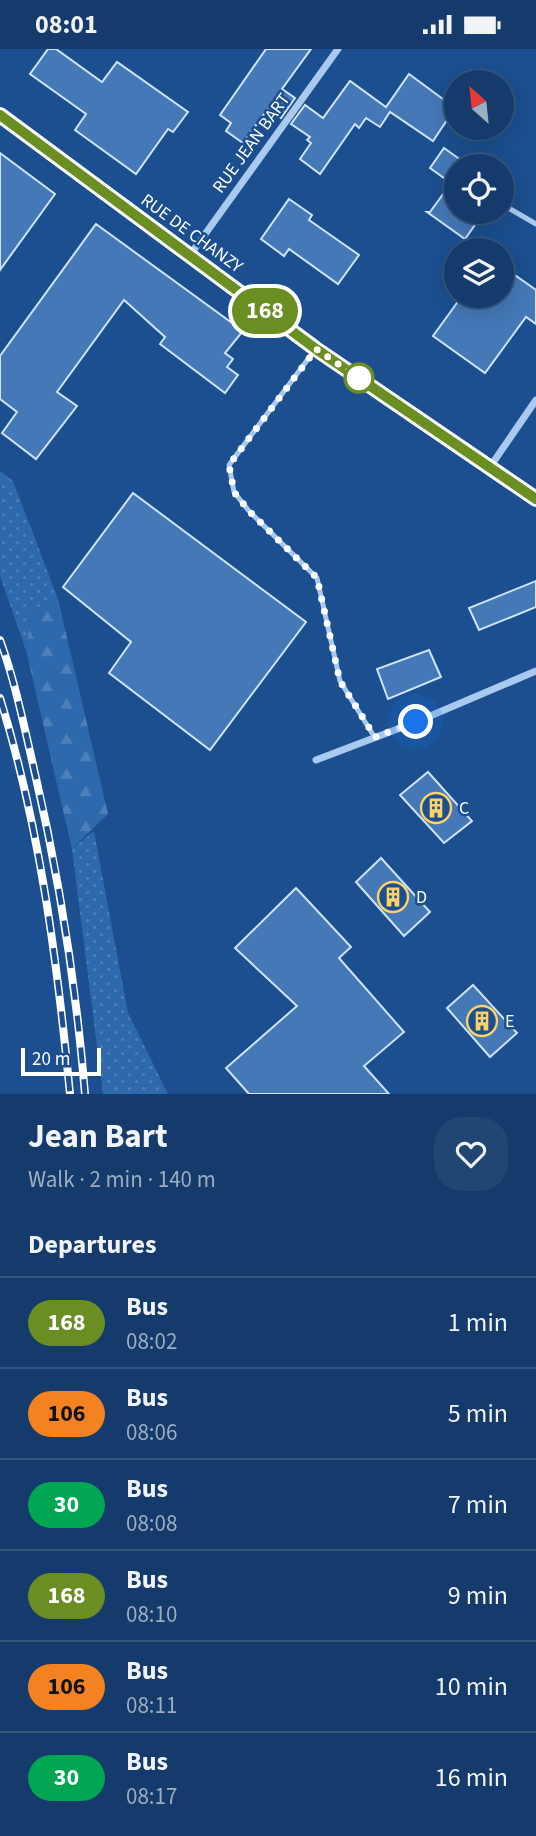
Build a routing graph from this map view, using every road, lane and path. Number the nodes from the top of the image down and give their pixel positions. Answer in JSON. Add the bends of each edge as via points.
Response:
{"nodes":[{"id":1,"x":338,"y":49,"type":"edge"},
{"id":2,"x":0,"y":115,"type":"edge"},
{"id":3,"x":514,"y":211,"type":"edge"},
{"id":4,"x":536,"y":224,"type":"edge"},
{"id":5,"x":190,"y":255,"type":"junction"},
{"id":6,"x":316,"y":349,"type":"junction"},
{"id":7,"x":536,"y":400,"type":"edge"},
{"id":8,"x":490,"y":467,"type":"junction"},
{"id":9,"x":536,"y":499,"type":"edge"},
{"id":10,"x":536,"y":671,"type":"edge"},
{"id":11,"x":375,"y":737,"type":"junction"},
{"id":12,"x":316,"y":760,"type":"dead end"}],
"edges":[{"from":1,"to":5,"type":"street","name":"RUE JEAN BART"},
{"from":2,"to":5,"type":"main road","name":"RUE DE CHANZY"},
{"from":3,"to":4,"type":"lane"},
{"from":5,"to":6,"type":"main road","name":"RUE DE CHANZY"},
{"from":6,"to":8,"type":"main road","name":"RUE DE CHANZY"},
{"from":6,"to":11,"type":"lane","via":[[229,465],[234,492],[317,578],[340,681]]},
{"from":7,"to":8,"type":"street"},
{"from":8,"to":9,"type":"main road","name":"RUE DE CHANZY"},
{"from":10,"to":11,"type":"street"},
{"from":11,"to":12,"type":"street"}]}
